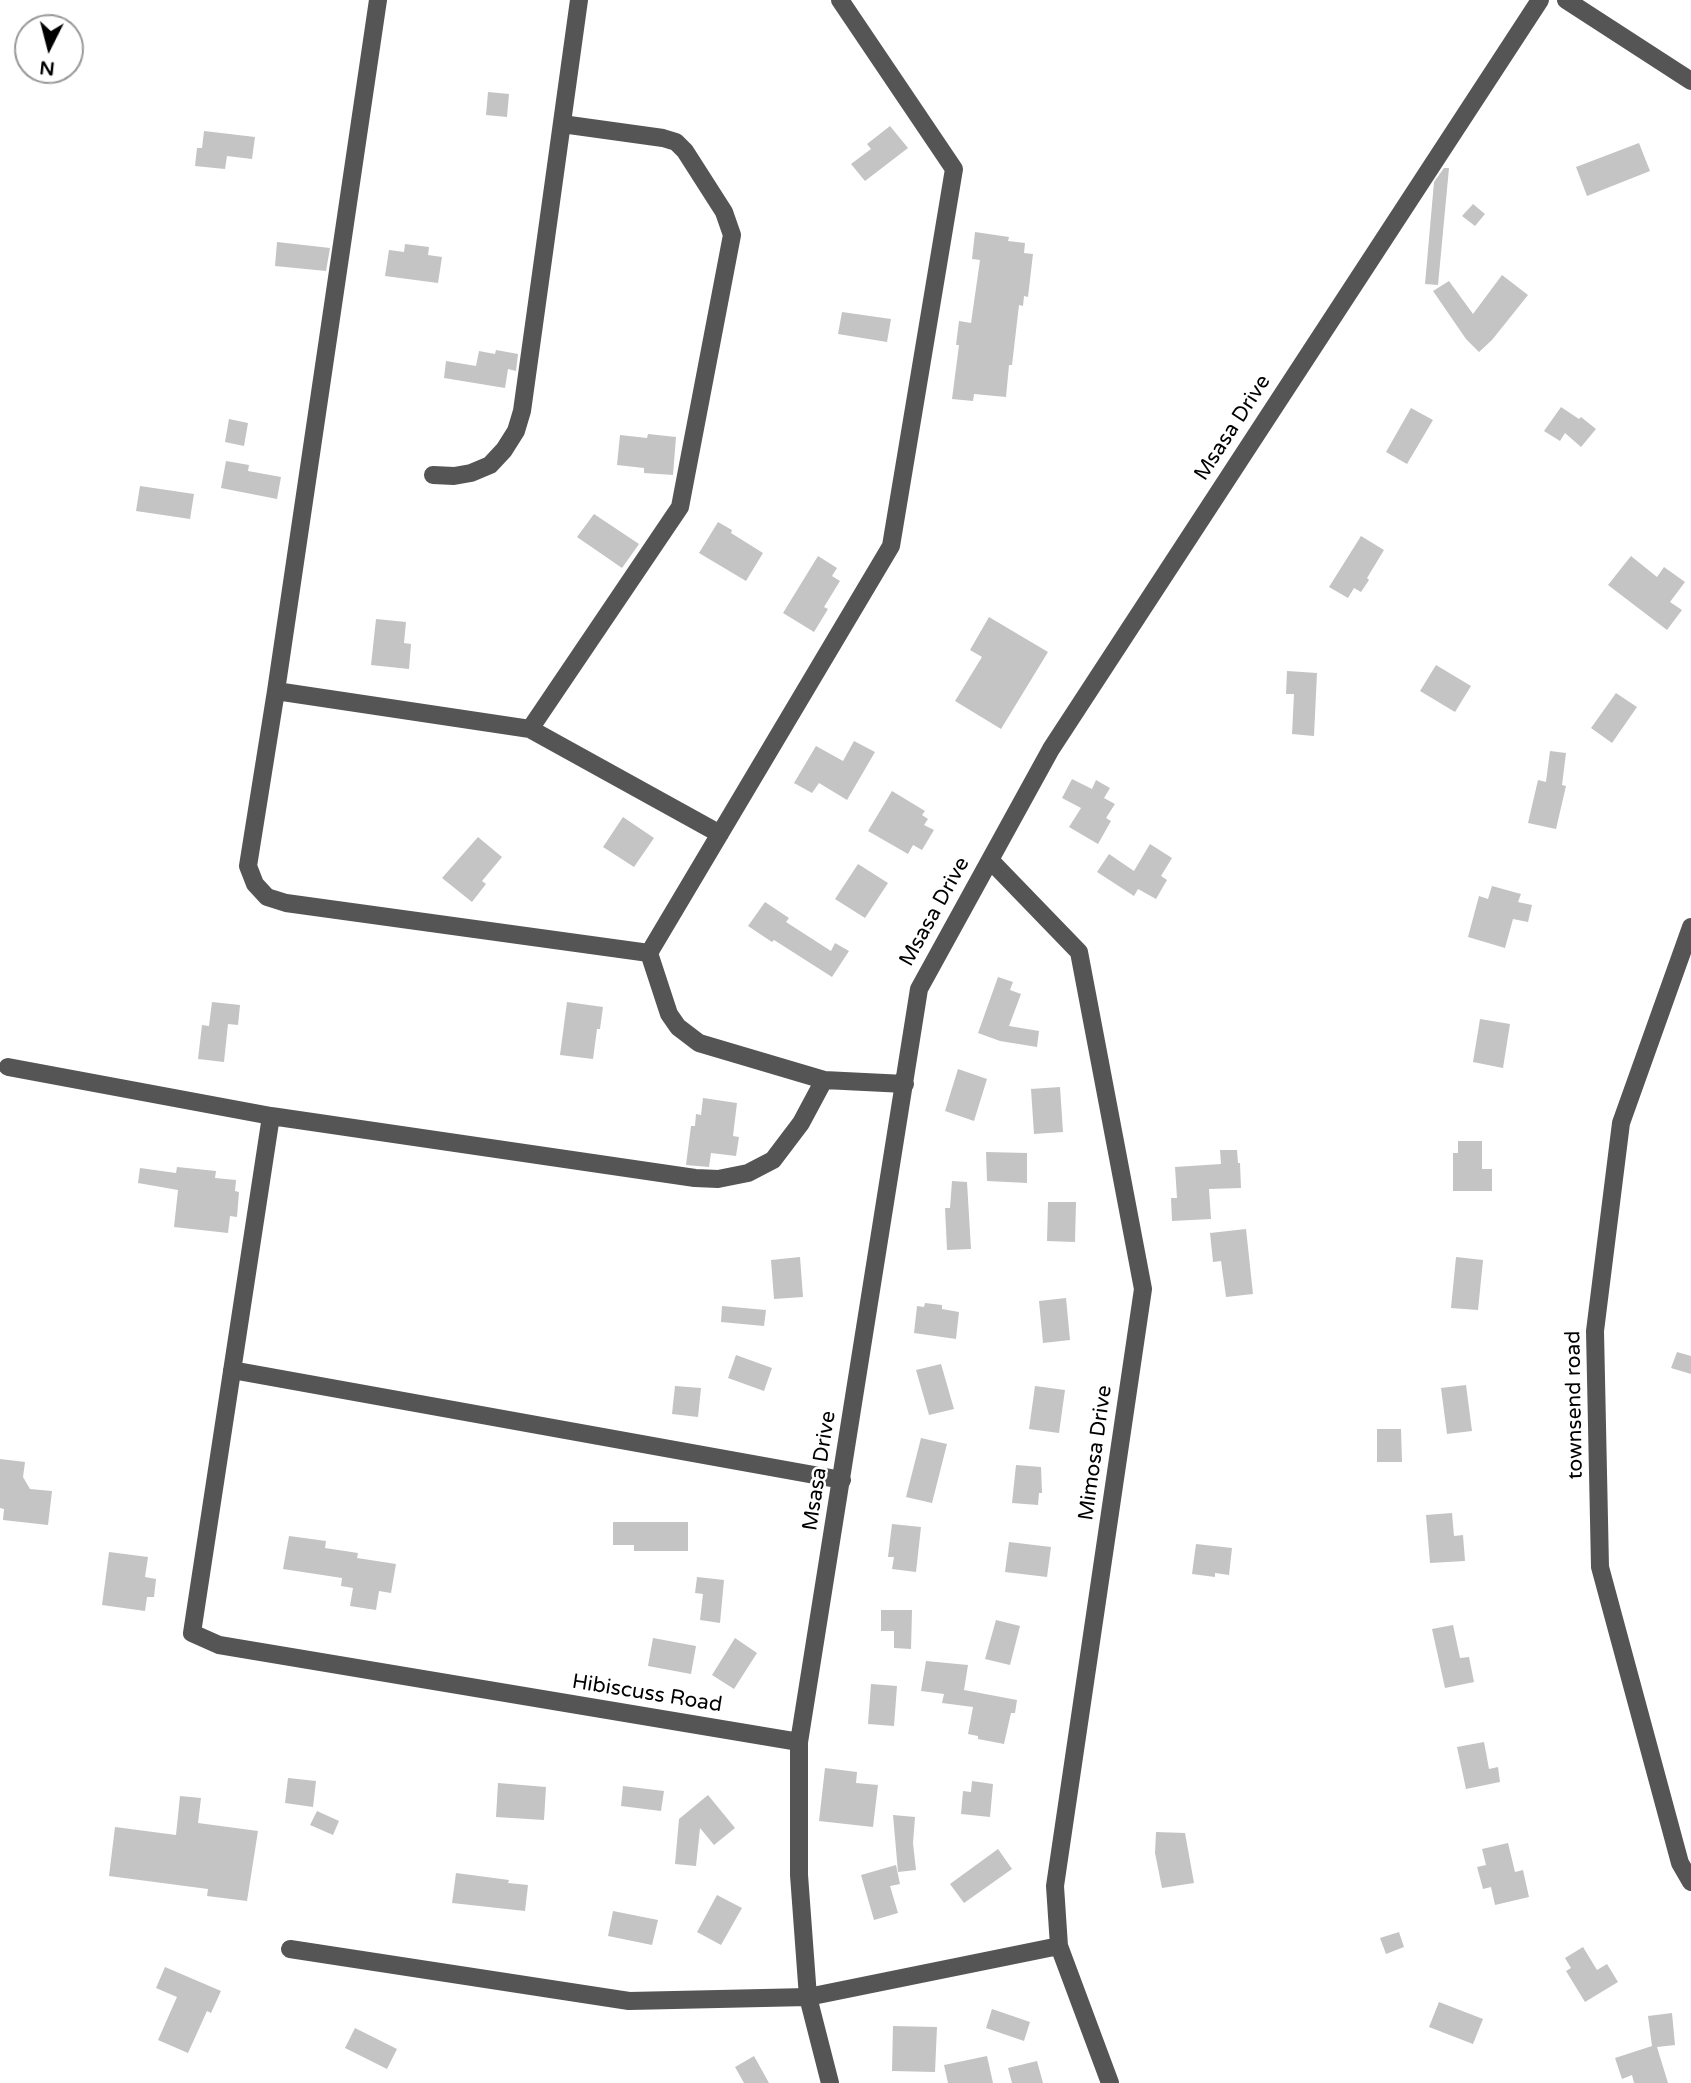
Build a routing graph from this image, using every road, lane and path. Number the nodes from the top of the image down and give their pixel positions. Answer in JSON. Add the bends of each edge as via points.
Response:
{"nodes":[{"id":1,"x":378,"y":0,"type":"edge"},
{"id":2,"x":579,"y":0,"type":"edge"},
{"id":3,"x":840,"y":0,"type":"edge"},
{"id":4,"x":1540,"y":0,"type":"edge"},
{"id":5,"x":1566,"y":0,"type":"edge"},
{"id":6,"x":1691,"y":80,"type":"edge"},
{"id":7,"x":562,"y":124,"type":"junction"},
{"id":8,"x":433,"y":475,"type":"dead end"},
{"id":9,"x":276,"y":691,"type":"junction"},
{"id":10,"x":530,"y":729,"type":"junction"},
{"id":11,"x":720,"y":834,"type":"junction"},
{"id":12,"x":990,"y":860,"type":"junction"},
{"id":13,"x":1691,"y":927,"type":"edge"},
{"id":14,"x":649,"y":953,"type":"junction"},
{"id":15,"x":8,"y":1068,"type":"dead end"},
{"id":16,"x":824,"y":1080,"type":"junction"},
{"id":17,"x":905,"y":1084,"type":"junction"},
{"id":18,"x":271,"y":1116,"type":"junction"},
{"id":19,"x":232,"y":1370,"type":"junction"},
{"id":20,"x":842,"y":1480,"type":"junction"},
{"id":21,"x":799,"y":1742,"type":"junction"},
{"id":22,"x":1691,"y":1882,"type":"edge"},
{"id":23,"x":1059,"y":1946,"type":"junction"},
{"id":24,"x":290,"y":1949,"type":"dead end"},
{"id":25,"x":808,"y":1997,"type":"junction"},
{"id":26,"x":830,"y":2083,"type":"edge"},
{"id":27,"x":1110,"y":2083,"type":"edge"}],
"edges":[{"from":1,"to":9,"type":"street"},
{"from":2,"to":7,"type":"street"},
{"from":3,"to":11,"type":"street","via":[[954,169],[891,546]]},
{"from":4,"to":12,"type":"street","name":"Msasa Drive","via":[[1051,749]]},
{"from":5,"to":6,"type":"street"},
{"from":7,"to":8,"type":"street","via":[[516,431],[491,465],[471,473]]},
{"from":7,"to":10,"type":"street","via":[[676,142],[724,212],[732,235],[680,507]]},
{"from":9,"to":10,"type":"street"},
{"from":9,"to":14,"type":"street","via":[[248,866],[254,884],[267,897]]},
{"from":10,"to":11,"type":"street"},
{"from":11,"to":14,"type":"street"},
{"from":12,"to":17,"type":"street","name":"Msasa Drive","via":[[919,989]]},
{"from":12,"to":23,"type":"street","name":"Mimosa Drive","via":[[1079,952],[1143,1289],[1055,1885]]},
{"from":13,"to":22,"type":"street","name":"townsend road","via":[[1621,1123],[1595,1331],[1600,1567],[1680,1863]]},
{"from":14,"to":16,"type":"street","via":[[669,1014],[688,1037]]},
{"from":15,"to":18,"type":"street"},
{"from":16,"to":17,"type":"street"},
{"from":16,"to":18,"type":"street","via":[[801,1123],[773,1160],[748,1173],[718,1178]]},
{"from":17,"to":20,"type":"street","name":"Msasa Drive"},
{"from":18,"to":19,"type":"street"},
{"from":19,"to":20,"type":"street"},
{"from":19,"to":21,"type":"street","name":"Hibiscuss Road","via":[[192,1633],[219,1645]]},
{"from":20,"to":21,"type":"street","name":"Msasa Drive"},
{"from":21,"to":25,"type":"street","name":"Msasa Drive","via":[[799,1875]]},
{"from":23,"to":25,"type":"street"},
{"from":23,"to":27,"type":"street","name":"Mimosa Drive"},
{"from":24,"to":25,"type":"street","via":[[629,2001]]},
{"from":25,"to":26,"type":"street","name":"Msasa Drive"}]}
